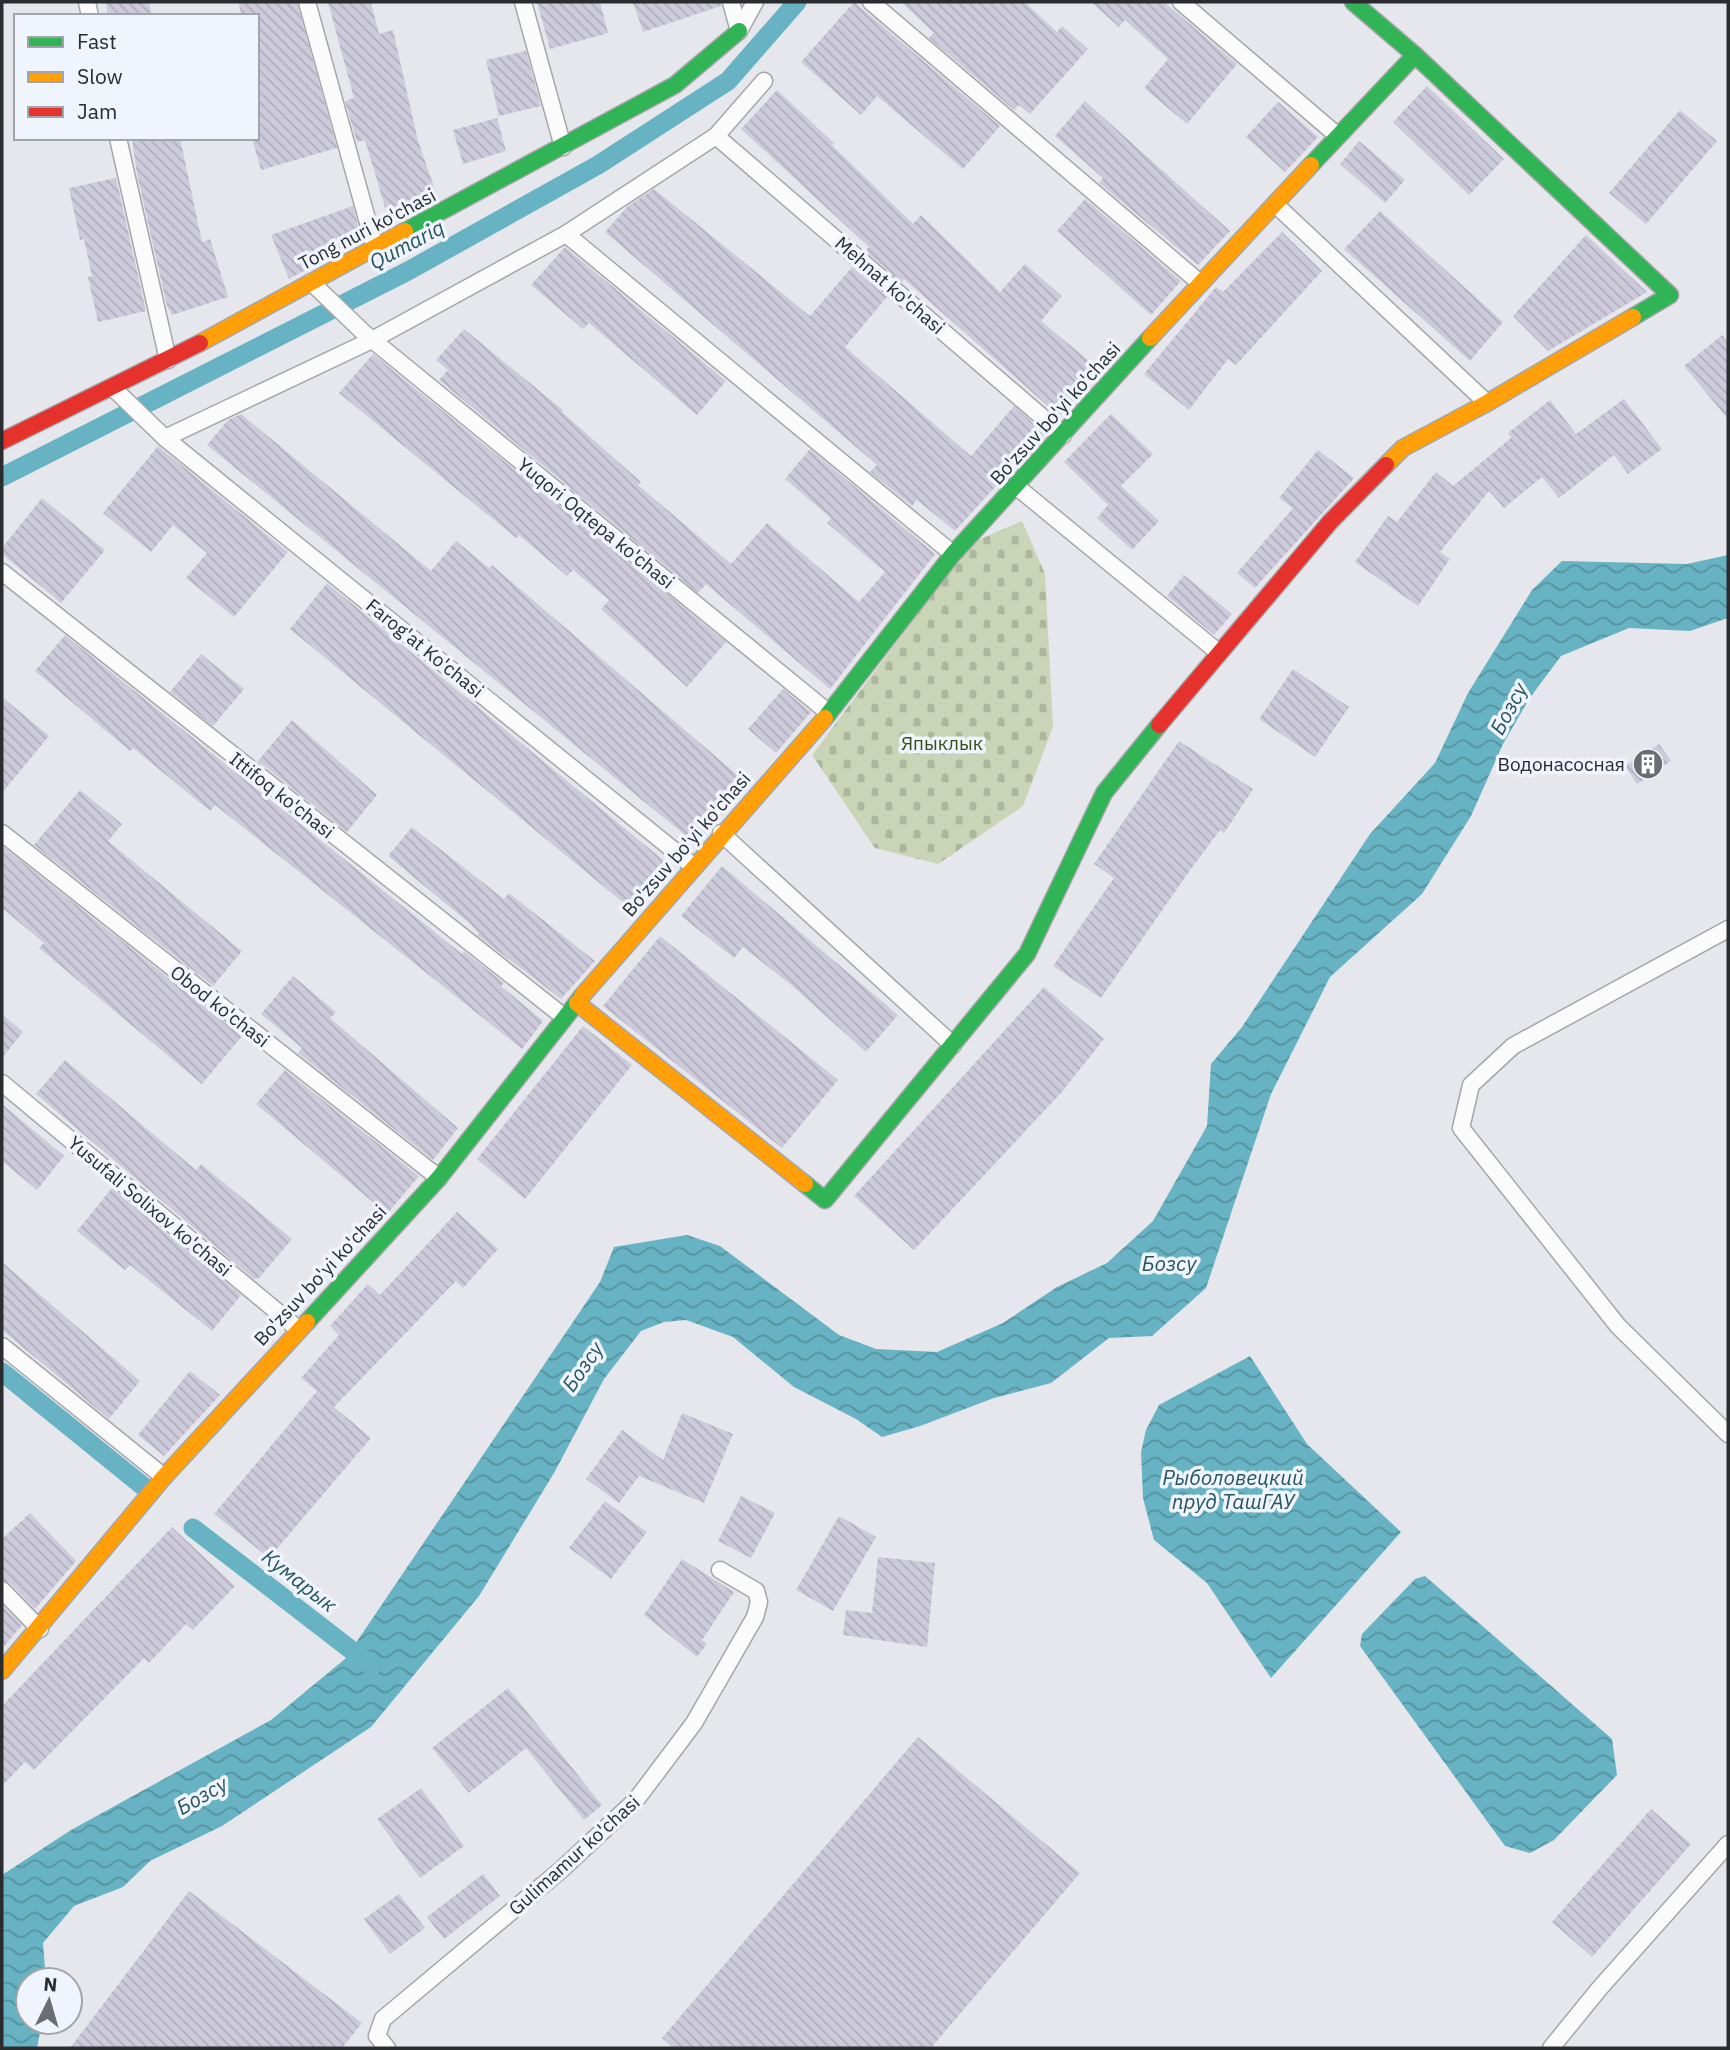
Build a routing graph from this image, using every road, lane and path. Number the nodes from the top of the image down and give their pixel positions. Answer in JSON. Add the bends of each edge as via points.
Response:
{"nodes":[{"id":1,"x":307,"y":2,"type":"edge"},
{"id":2,"x":523,"y":2,"type":"edge"},
{"id":3,"x":731,"y":2,"type":"edge"},
{"id":4,"x":755,"y":2,"type":"edge"},
{"id":5,"x":871,"y":2,"type":"edge"},
{"id":6,"x":1181,"y":2,"type":"edge"},
{"id":7,"x":1353,"y":2,"type":"edge"},
{"id":8,"x":739,"y":31,"type":"junction"},
{"id":9,"x":1415,"y":55,"type":"junction"},
{"id":10,"x":764,"y":81,"type":"dead end"},
{"id":11,"x":716,"y":136,"type":"junction"},
{"id":12,"x":1338,"y":136,"type":"junction"},
{"id":13,"x":118,"y":140,"type":"edge"},
{"id":14,"x":563,"y":147,"type":"junction"},
{"id":15,"x":1275,"y":204,"type":"junction"},
{"id":16,"x":566,"y":234,"type":"junction"},
{"id":17,"x":375,"y":248,"type":"junction"},
{"id":18,"x":311,"y":282,"type":"junction"},
{"id":19,"x":1200,"y":283,"type":"junction"},
{"id":20,"x":368,"y":337,"type":"junction"},
{"id":21,"x":168,"y":360,"type":"junction"},
{"id":22,"x":112,"y":387,"type":"junction"},
{"id":23,"x":1487,"y":403,"type":"junction"},
{"id":24,"x":161,"y":433,"type":"junction"},
{"id":25,"x":1063,"y":435,"type":"junction"},
{"id":26,"x":2,"y":441,"type":"edge"},
{"id":27,"x":1017,"y":487,"type":"junction"},
{"id":28,"x":953,"y":554,"type":"junction"},
{"id":29,"x":2,"y":572,"type":"edge"},
{"id":30,"x":1217,"y":652,"type":"junction"},
{"id":31,"x":829,"y":713,"type":"junction"},
{"id":32,"x":2,"y":833,"type":"edge"},
{"id":33,"x":721,"y":833,"type":"junction"},
{"id":34,"x":694,"y":866,"type":"junction"},
{"id":35,"x":1728,"y":929,"type":"edge"},
{"id":36,"x":577,"y":1003,"type":"junction"},
{"id":37,"x":564,"y":1017,"type":"junction"},
{"id":38,"x":953,"y":1045,"type":"junction"},
{"id":39,"x":2,"y":1083,"type":"edge"},
{"id":40,"x":439,"y":1178,"type":"junction"},
{"id":41,"x":298,"y":1329,"type":"junction"},
{"id":42,"x":2,"y":1346,"type":"edge"},
{"id":43,"x":1728,"y":1434,"type":"edge"},
{"id":44,"x":164,"y":1477,"type":"junction"},
{"id":45,"x":720,"y":1570,"type":"dead end"},
{"id":46,"x":2,"y":1590,"type":"edge"},
{"id":47,"x":40,"y":1629,"type":"junction"},
{"id":48,"x":2,"y":1671,"type":"edge"},
{"id":49,"x":1728,"y":1844,"type":"edge"},
{"id":50,"x":387,"y":2048,"type":"edge"},
{"id":51,"x":1551,"y":2048,"type":"edge"}],
"edges":[{"from":1,"to":17,"type":"street"},
{"from":2,"to":14,"type":"street"},
{"from":3,"to":8,"type":"street"},
{"from":4,"to":8,"type":"street"},
{"from":5,"to":19,"type":"street"},
{"from":6,"to":12,"type":"street"},
{"from":7,"to":9,"type":"street"},
{"from":8,"to":14,"type":"street","name":"Tong nuri ko'chasi","via":[[675,85]]},
{"from":9,"to":12,"type":"street","name":"Bo'zsuv bo'yi ko'chasi"},
{"from":9,"to":23,"type":"street","via":[[1670,295]]},
{"from":10,"to":11,"type":"street"},
{"from":11,"to":16,"type":"street"},
{"from":11,"to":25,"type":"street","name":"Mehnat ko'chasi"},
{"from":12,"to":15,"type":"street","name":"Bo'zsuv bo'yi ko'chasi"},
{"from":13,"to":21,"type":"street"},
{"from":14,"to":17,"type":"street","name":"Tong nuri ko'chasi"},
{"from":15,"to":19,"type":"street","name":"Bo'zsuv bo'yi ko'chasi"},
{"from":15,"to":23,"type":"street"},
{"from":16,"to":20,"type":"street"},
{"from":16,"to":28,"type":"street"},
{"from":17,"to":18,"type":"street","name":"Tong nuri ko'chasi"},
{"from":18,"to":20,"type":"street","name":"Yuqori Oqtepa ko'chasi"},
{"from":18,"to":21,"type":"street","name":"Tong nuri ko'chasi"},
{"from":19,"to":25,"type":"street","name":"Bo'zsuv bo'yi ko'chasi"},
{"from":20,"to":24,"type":"street"},
{"from":20,"to":31,"type":"street","name":"Yuqori Oqtepa ko'chasi"},
{"from":21,"to":22,"type":"street","name":"Tong nuri ko'chasi"},
{"from":22,"to":24,"type":"street","name":"Farog'at Ko'chasi"},
{"from":22,"to":26,"type":"street","name":"Tong nuri ko'chasi"},
{"from":23,"to":30,"type":"street","via":[[1402,448],[1330,522]]},
{"from":24,"to":34,"type":"street","name":"Farog'at Ko'chasi"},
{"from":25,"to":27,"type":"street","name":"Bo'zsuv bo'yi ko'chasi"},
{"from":27,"to":28,"type":"street","name":"Bo'zsuv bo'yi ko'chasi"},
{"from":27,"to":30,"type":"street"},
{"from":28,"to":31,"type":"street","name":"Bo'zsuv bo'yi ko'chasi"},
{"from":29,"to":37,"type":"street","name":"Ittifoq ko'chasi"},
{"from":30,"to":38,"type":"street","via":[[1104,793],[1027,954]]},
{"from":31,"to":33,"type":"street","name":"Bo'zsuv bo'yi ko'chasi"},
{"from":32,"to":40,"type":"street","name":"Obod ko'chasi"},
{"from":33,"to":34,"type":"street","name":"Bo'zsuv bo'yi ko'chasi"},
{"from":33,"to":38,"type":"street"},
{"from":34,"to":36,"type":"street","name":"Bo'zsuv bo'yi ko'chasi"},
{"from":35,"to":43,"type":"street","via":[[1513,1046],[1471,1085],[1461,1128],[1618,1326]]},
{"from":36,"to":37,"type":"street","name":"Bo'zsuv bo'yi ko'chasi"},
{"from":36,"to":38,"type":"street","via":[[825,1200]]},
{"from":37,"to":40,"type":"street","name":"Bo'zsuv bo'yi ko'chasi"},
{"from":39,"to":41,"type":"street","name":"Yusufali Solixov ko'chasi"},
{"from":40,"to":41,"type":"street","name":"Bo'zsuv bo'yi ko'chasi"},
{"from":41,"to":44,"type":"street","name":"Bo'zsuv bo'yi ko'chasi"},
{"from":42,"to":44,"type":"street"},
{"from":44,"to":47,"type":"street","name":"Bo'zsuv bo'yi ko'chasi"},
{"from":45,"to":50,"type":"street","name":"Gulimamur ko'chasi","via":[[756,1591],[759,1602],[755,1617],[694,1723],[636,1800],[562,1869],[383,2019],[377,2036]]},
{"from":46,"to":47,"type":"street"},
{"from":47,"to":48,"type":"street","name":"Bo'zsuv bo'yi ko'chasi"},
{"from":49,"to":51,"type":"street"}]}
